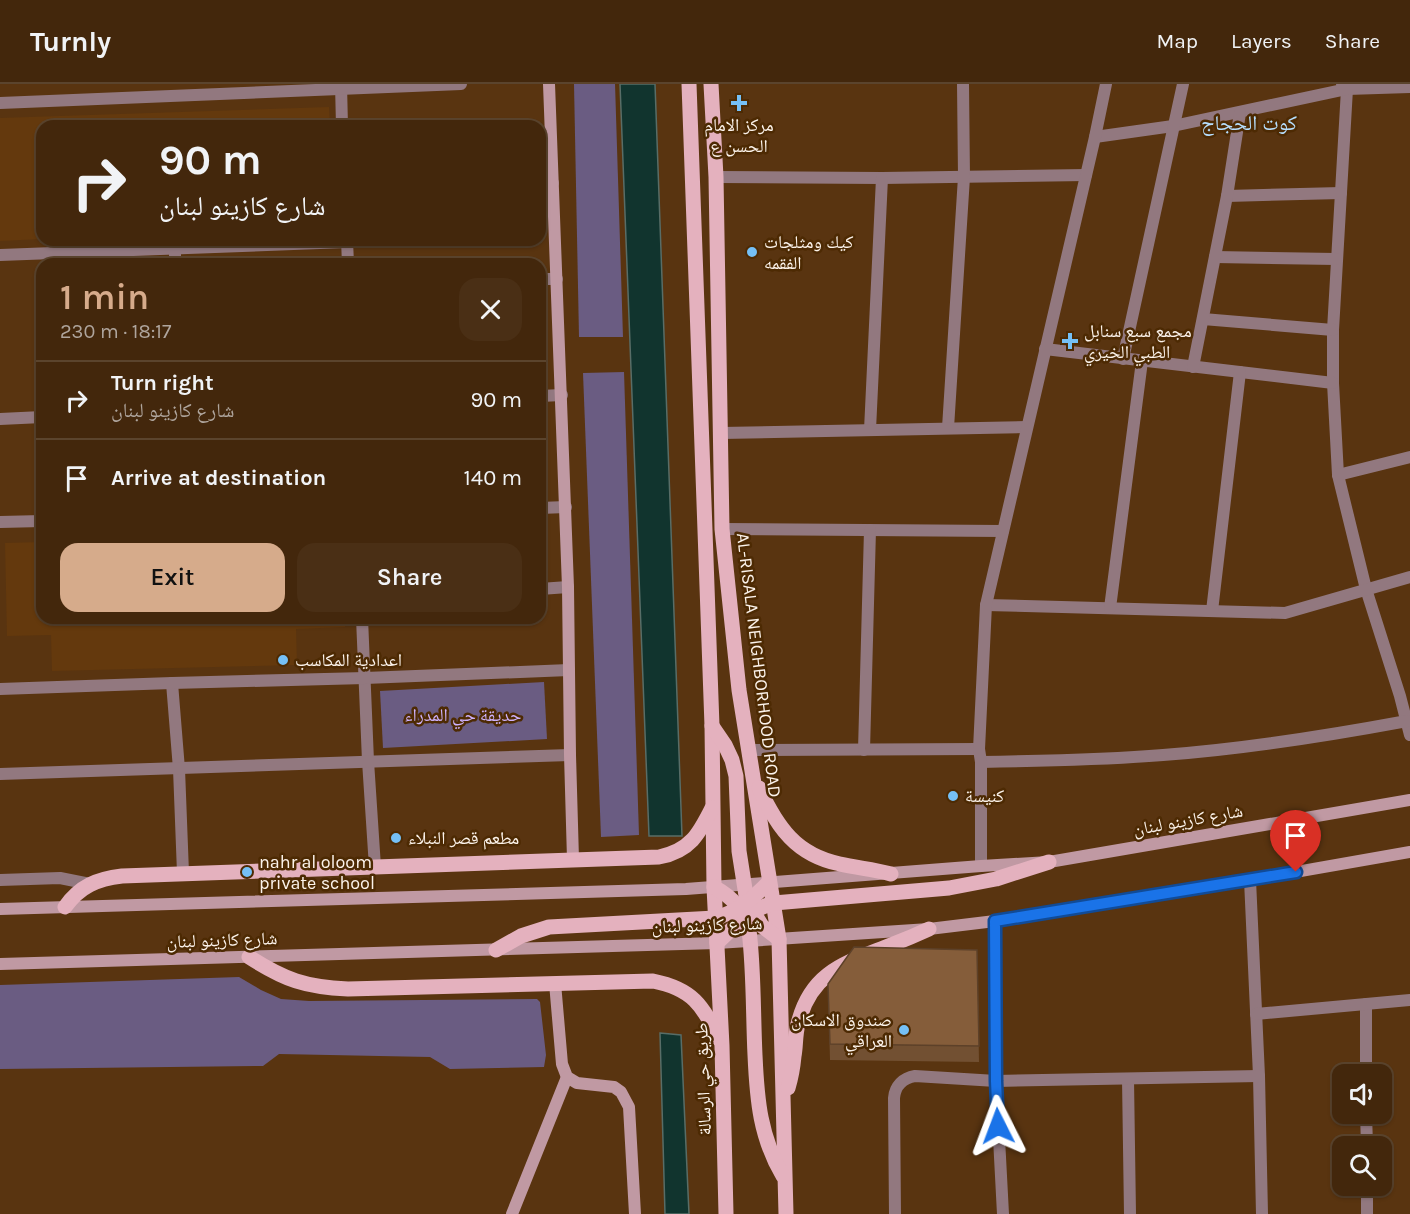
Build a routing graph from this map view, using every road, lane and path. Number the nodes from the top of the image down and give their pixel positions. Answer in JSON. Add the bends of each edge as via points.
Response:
{"nodes":[{"id":1,"x":461,"y":84,"type":"edge"},
{"id":2,"x":549,"y":84,"type":"edge"},
{"id":3,"x":689,"y":84,"type":"edge"},
{"id":4,"x":711,"y":84,"type":"edge"},
{"id":5,"x":963,"y":84,"type":"edge"},
{"id":6,"x":1106,"y":84,"type":"edge"},
{"id":7,"x":1183,"y":84,"type":"edge"},
{"id":8,"x":341,"y":86,"type":"edge"},
{"id":9,"x":1344,"y":86,"type":"edge"},
{"id":10,"x":1402,"y":86,"type":"edge"},
{"id":11,"x":147,"y":90,"type":"edge"},
{"id":12,"x":0,"y":103,"type":"edge"},
{"id":13,"x":1240,"y":113,"type":"junction"},
{"id":14,"x":342,"y":120,"type":"edge"},
{"id":15,"x":1173,"y":126,"type":"junction"},
{"id":16,"x":1095,"y":137,"type":"junction"},
{"id":17,"x":1086,"y":175,"type":"junction"},
{"id":18,"x":716,"y":177,"type":"junction"},
{"id":19,"x":964,"y":177,"type":"junction"},
{"id":20,"x":882,"y":178,"type":"junction"},
{"id":21,"x":546,"y":183,"type":"edge"},
{"id":22,"x":553,"y":183,"type":"junction"},
{"id":23,"x":1341,"y":193,"type":"junction"},
{"id":24,"x":1227,"y":196,"type":"junction"},
{"id":25,"x":240,"y":246,"type":"edge"},
{"id":26,"x":175,"y":249,"type":"junction"},
{"id":27,"x":0,"y":255,"type":"edge"},
{"id":28,"x":1215,"y":257,"type":"junction"},
{"id":29,"x":175,"y":258,"type":"edge"},
{"id":30,"x":1336,"y":259,"type":"junction"},
{"id":31,"x":546,"y":279,"type":"edge"},
{"id":32,"x":557,"y":279,"type":"junction"},
{"id":33,"x":1203,"y":319,"type":"junction"},
{"id":34,"x":1333,"y":330,"type":"junction"},
{"id":35,"x":1045,"y":349,"type":"junction"},
{"id":36,"x":1123,"y":359,"type":"junction"},
{"id":37,"x":1142,"y":361,"type":"junction"},
{"id":38,"x":1193,"y":367,"type":"junction"},
{"id":39,"x":1240,"y":372,"type":"junction"},
{"id":40,"x":1333,"y":383,"type":"junction"},
{"id":41,"x":562,"y":395,"type":"junction"},
{"id":42,"x":546,"y":396,"type":"edge"},
{"id":43,"x":36,"y":417,"type":"edge"},
{"id":44,"x":0,"y":419,"type":"edge"},
{"id":45,"x":1027,"y":427,"type":"junction"},
{"id":46,"x":948,"y":428,"type":"junction"},
{"id":47,"x":870,"y":430,"type":"junction"},
{"id":48,"x":721,"y":433,"type":"junction"},
{"id":49,"x":1410,"y":457,"type":"edge"},
{"id":50,"x":1338,"y":475,"type":"junction"},
{"id":51,"x":566,"y":507,"type":"junction"},
{"id":52,"x":546,"y":508,"type":"edge"},
{"id":53,"x":36,"y":521,"type":"edge"},
{"id":54,"x":0,"y":522,"type":"edge"},
{"id":55,"x":722,"y":529,"type":"junction"},
{"id":56,"x":870,"y":530,"type":"junction"},
{"id":57,"x":1003,"y":531,"type":"junction"},
{"id":58,"x":1410,"y":576,"type":"edge"},
{"id":59,"x":568,"y":587,"type":"junction"},
{"id":60,"x":546,"y":589,"type":"edge"},
{"id":61,"x":1366,"y":589,"type":"junction"},
{"id":62,"x":986,"y":605,"type":"junction"},
{"id":63,"x":1110,"y":608,"type":"junction"},
{"id":64,"x":1212,"y":610,"type":"junction"},
{"id":65,"x":362,"y":624,"type":"edge"},
{"id":66,"x":569,"y":670,"type":"junction"},
{"id":67,"x":365,"y":678,"type":"junction"},
{"id":68,"x":172,"y":683,"type":"junction"},
{"id":69,"x":0,"y":688,"type":"edge"},
{"id":70,"x":1405,"y":694,"type":"edge"},
{"id":71,"x":1407,"y":721,"type":"junction"},
{"id":72,"x":712,"y":726,"type":"junction"},
{"id":73,"x":1410,"y":735,"type":"edge"},
{"id":74,"x":748,"y":750,"type":"junction"},
{"id":75,"x":864,"y":750,"type":"junction"},
{"id":76,"x":570,"y":756,"type":"junction"},
{"id":77,"x":980,"y":756,"type":"junction"},
{"id":78,"x":368,"y":761,"type":"junction"},
{"id":79,"x":179,"y":769,"type":"junction"},
{"id":80,"x":752,"y":771,"type":"junction"},
{"id":81,"x":0,"y":774,"type":"edge"},
{"id":82,"x":1410,"y":800,"type":"edge"},
{"id":83,"x":714,"y":805,"type":"junction"},
{"id":84,"x":1410,"y":852,"type":"edge"},
{"id":85,"x":573,"y":859,"type":"junction"},
{"id":86,"x":1049,"y":862,"type":"junction"},
{"id":87,"x":981,"y":866,"type":"junction"},
{"id":88,"x":375,"y":867,"type":"junction"},
{"id":89,"x":183,"y":873,"type":"junction"},
{"id":90,"x":891,"y":873,"type":"junction"},
{"id":91,"x":0,"y":880,"type":"edge"},
{"id":92,"x":1250,"y":880,"type":"junction"},
{"id":93,"x":769,"y":882,"type":"junction"},
{"id":94,"x":90,"y":884,"type":"junction"},
{"id":95,"x":744,"y":884,"type":"junction"},
{"id":96,"x":714,"y":887,"type":"junction"},
{"id":97,"x":774,"y":903,"type":"junction"},
{"id":98,"x":65,"y":907,"type":"junction"},
{"id":99,"x":0,"y":909,"type":"edge"},
{"id":100,"x":746,"y":910,"type":"junction"},
{"id":101,"x":715,"y":918,"type":"junction"},
{"id":102,"x":995,"y":921,"type":"junction"},
{"id":103,"x":929,"y":929,"type":"junction"},
{"id":104,"x":779,"y":939,"type":"junction"},
{"id":105,"x":750,"y":942,"type":"junction"},
{"id":106,"x":717,"y":943,"type":"junction"},
{"id":107,"x":496,"y":950,"type":"junction"},
{"id":108,"x":249,"y":957,"type":"junction"},
{"id":109,"x":0,"y":964,"type":"edge"},
{"id":110,"x":555,"y":983,"type":"junction"},
{"id":111,"x":1410,"y":1000,"type":"edge"},
{"id":112,"x":1365,"y":1004,"type":"junction"},
{"id":113,"x":1256,"y":1014,"type":"junction"},
{"id":114,"x":722,"y":1046,"type":"junction"},
{"id":115,"x":1366,"y":1064,"type":"edge"},
{"id":116,"x":1259,"y":1076,"type":"junction"},
{"id":117,"x":567,"y":1077,"type":"junction"},
{"id":118,"x":1128,"y":1079,"type":"junction"},
{"id":119,"x":996,"y":1081,"type":"junction"},
{"id":120,"x":783,"y":1105,"type":"junction"},
{"id":121,"x":784,"y":1178,"type":"junction"},
{"id":122,"x":1367,"y":1196,"type":"edge"},
{"id":123,"x":512,"y":1214,"type":"edge"},
{"id":124,"x":635,"y":1214,"type":"edge"},
{"id":125,"x":726,"y":1214,"type":"edge"},
{"id":126,"x":786,"y":1214,"type":"edge"},
{"id":127,"x":895,"y":1214,"type":"edge"},
{"id":128,"x":1004,"y":1214,"type":"edge"},
{"id":129,"x":1130,"y":1214,"type":"edge"},
{"id":130,"x":1262,"y":1214,"type":"edge"},
{"id":131,"x":1367,"y":1214,"type":"edge"}],
"edges":[{"from":1,"to":8,"type":"street"},
{"from":2,"to":22,"type":"main road"},
{"from":3,"to":72,"type":"main road"},
{"from":4,"to":18,"type":"main road","name":"AL-RISALA NEIGHBORHOOD ROAD"},
{"from":5,"to":19,"type":"street"},
{"from":6,"to":16,"type":"street"},
{"from":7,"to":15,"type":"street"},
{"from":8,"to":11,"type":"street"},
{"from":8,"to":14,"type":"street"},
{"from":9,"to":10,"type":"street"},
{"from":9,"to":13,"type":"street"},
{"from":9,"to":23,"type":"street"},
{"from":11,"to":12,"type":"street"},
{"from":13,"to":15,"type":"street"},
{"from":13,"to":24,"type":"street"},
{"from":15,"to":16,"type":"street"},
{"from":15,"to":36,"type":"street"},
{"from":16,"to":17,"type":"street"},
{"from":17,"to":19,"type":"street"},
{"from":17,"to":35,"type":"street"},
{"from":18,"to":20,"type":"street"},
{"from":18,"to":48,"type":"main road","name":"AL-RISALA NEIGHBORHOOD ROAD"},
{"from":19,"to":20,"type":"street"},
{"from":19,"to":46,"type":"street"},
{"from":20,"to":47,"type":"street"},
{"from":21,"to":22,"type":"street"},
{"from":22,"to":32,"type":"main road"},
{"from":23,"to":24,"type":"street"},
{"from":23,"to":30,"type":"street"},
{"from":24,"to":28,"type":"street"},
{"from":25,"to":26,"type":"street"},
{"from":26,"to":27,"type":"street"},
{"from":26,"to":29,"type":"street"},
{"from":28,"to":30,"type":"street"},
{"from":28,"to":33,"type":"street"},
{"from":30,"to":34,"type":"street"},
{"from":31,"to":32,"type":"street"},
{"from":32,"to":41,"type":"main road"},
{"from":33,"to":34,"type":"street"},
{"from":33,"to":38,"type":"street"},
{"from":34,"to":40,"type":"street"},
{"from":35,"to":36,"type":"street"},
{"from":35,"to":45,"type":"street"},
{"from":36,"to":37,"type":"street"},
{"from":37,"to":38,"type":"street"},
{"from":37,"to":63,"type":"street"},
{"from":38,"to":39,"type":"street"},
{"from":39,"to":40,"type":"street"},
{"from":39,"to":64,"type":"street"},
{"from":40,"to":50,"type":"street"},
{"from":41,"to":42,"type":"street"},
{"from":41,"to":51,"type":"main road"},
{"from":43,"to":44,"type":"street"},
{"from":45,"to":46,"type":"street"},
{"from":45,"to":57,"type":"street"},
{"from":46,"to":47,"type":"street"},
{"from":47,"to":48,"type":"street"},
{"from":48,"to":55,"type":"main road","name":"AL-RISALA NEIGHBORHOOD ROAD"},
{"from":49,"to":50,"type":"street"},
{"from":50,"to":61,"type":"street"},
{"from":51,"to":52,"type":"street"},
{"from":51,"to":59,"type":"main road"},
{"from":53,"to":54,"type":"street"},
{"from":55,"to":56,"type":"street"},
{"from":55,"to":74,"type":"main road","name":"AL-RISALA NEIGHBORHOOD ROAD"},
{"from":56,"to":57,"type":"street"},
{"from":56,"to":75,"type":"street"},
{"from":57,"to":62,"type":"street"},
{"from":58,"to":61,"type":"street"},
{"from":59,"to":60,"type":"street"},
{"from":59,"to":66,"type":"main road"},
{"from":61,"to":64,"type":"street","via":[[1285,613]]},
{"from":61,"to":70,"type":"street"},
{"from":62,"to":63,"type":"street"},
{"from":62,"to":77,"type":"street"},
{"from":63,"to":64,"type":"street"},
{"from":65,"to":67,"type":"street"},
{"from":66,"to":67,"type":"street"},
{"from":66,"to":76,"type":"main road"},
{"from":67,"to":68,"type":"street"},
{"from":67,"to":78,"type":"street"},
{"from":68,"to":69,"type":"street"},
{"from":68,"to":79,"type":"street"},
{"from":70,"to":71,"type":"street"},
{"from":71,"to":73,"type":"street"},
{"from":71,"to":77,"type":"street","via":[[1205,751],[1103,759]]},
{"from":72,"to":83,"type":"main road"},
{"from":72,"to":95,"type":"main road","via":[[725,745],[736,777]]},
{"from":74,"to":75,"type":"street"},
{"from":74,"to":80,"type":"main road","name":"AL-RISALA NEIGHBORHOOD ROAD"},
{"from":75,"to":77,"type":"street"},
{"from":76,"to":78,"type":"street"},
{"from":76,"to":85,"type":"main road"},
{"from":77,"to":87,"type":"street"},
{"from":78,"to":79,"type":"street"},
{"from":78,"to":88,"type":"street"},
{"from":79,"to":81,"type":"street"},
{"from":79,"to":89,"type":"street"},
{"from":80,"to":90,"type":"main road","via":[[777,823],[803,849],[838,864]]},
{"from":80,"to":93,"type":"main road","name":"AL-RISALA NEIGHBORHOOD ROAD"},
{"from":82,"to":86,"type":"main road","name":"شارع كازينو لبنان"},
{"from":83,"to":85,"type":"main road","via":[[697,836],[676,852],[650,858]]},
{"from":83,"to":96,"type":"main road"},
{"from":84,"to":92,"type":"main road","name":"شارع كازينو لبنان"},
{"from":85,"to":88,"type":"main road"},
{"from":86,"to":87,"type":"main road","name":"شارع كازينو لبنان"},
{"from":86,"to":97,"type":"main road","via":[[996,879],[949,888]]},
{"from":87,"to":90,"type":"main road","name":"شارع كازينو لبنان"},
{"from":88,"to":89,"type":"main road"},
{"from":89,"to":94,"type":"main road","via":[[105,878]]},
{"from":90,"to":93,"type":"main road","name":"شارع كازينو لبنان"},
{"from":91,"to":94,"type":"street","via":[[60,878]]},
{"from":92,"to":102,"type":"main road","name":"شارع كازينو لبنان"},
{"from":92,"to":113,"type":"street"},
{"from":93,"to":95,"type":"main road","name":"شارع كازينو لبنان"},
{"from":93,"to":97,"type":"main road","name":"AL-RISALA NEIGHBORHOOD ROAD"},
{"from":93,"to":100,"type":"main road"},
{"from":94,"to":98,"type":"main road"},
{"from":95,"to":96,"type":"main road","name":"شارع كازينو لبنان"},
{"from":95,"to":100,"type":"main road"},
{"from":96,"to":98,"type":"main road","name":"شارع كازينو لبنان"},
{"from":96,"to":100,"type":"main road"},
{"from":96,"to":101,"type":"main road"},
{"from":97,"to":100,"type":"main road"},
{"from":97,"to":104,"type":"main road","name":"AL-RISALA NEIGHBORHOOD ROAD"},
{"from":98,"to":99,"type":"main road","name":"شارع كازينو لبنان"},
{"from":100,"to":101,"type":"main road"},
{"from":100,"to":104,"type":"main road"},
{"from":100,"to":105,"type":"main road"},
{"from":100,"to":106,"type":"main road"},
{"from":101,"to":106,"type":"main road"},
{"from":101,"to":107,"type":"main road","via":[[549,927]]},
{"from":102,"to":103,"type":"main road","name":"شارع كازينو لبنان"},
{"from":102,"to":119,"type":"street"},
{"from":103,"to":104,"type":"main road","name":"شارع كازينو لبنان"},
{"from":103,"to":120,"type":"main road","via":[[852,960],[819,981],[801,1012]]},
{"from":104,"to":105,"type":"main road","name":"شارع كازينو لبنان"},
{"from":104,"to":120,"type":"main road","name":"AL-RISALA NEIGHBORHOOD ROAD"},
{"from":105,"to":106,"type":"main road","name":"شارع كازينو لبنان"},
{"from":105,"to":121,"type":"main road","via":[[760,1117]]},
{"from":106,"to":107,"type":"main road","name":"شارع كازينو لبنان"},
{"from":106,"to":114,"type":"main road","name":"طريق حي الرسالة"},
{"from":107,"to":108,"type":"main road","name":"شارع كازينو لبنان"},
{"from":108,"to":109,"type":"main road","name":"شارع كازينو لبنان"},
{"from":108,"to":110,"type":"main road","via":[[296,982],[322,987]]},
{"from":110,"to":114,"type":"main road","via":[[653,981],[676,987],[701,1007]]},
{"from":110,"to":117,"type":"main road","via":[[562,1064]]},
{"from":111,"to":112,"type":"street"},
{"from":112,"to":113,"type":"street"},
{"from":112,"to":115,"type":"street"},
{"from":113,"to":116,"type":"street"},
{"from":114,"to":125,"type":"main road","name":"طريق حي الرسالة"},
{"from":116,"to":118,"type":"street"},
{"from":116,"to":130,"type":"street"},
{"from":117,"to":123,"type":"main road"},
{"from":117,"to":124,"type":"main road","via":[[577,1083],[614,1087],[629,1107]]},
{"from":118,"to":119,"type":"street"},
{"from":118,"to":129,"type":"street"},
{"from":119,"to":127,"type":"street","via":[[910,1077],[900,1083],[894,1098]]},
{"from":119,"to":128,"type":"street"},
{"from":120,"to":121,"type":"main road","name":"AL-RISALA NEIGHBORHOOD ROAD"},
{"from":121,"to":126,"type":"main road","name":"AL-RISALA NEIGHBORHOOD ROAD"},
{"from":122,"to":131,"type":"street"}]}
